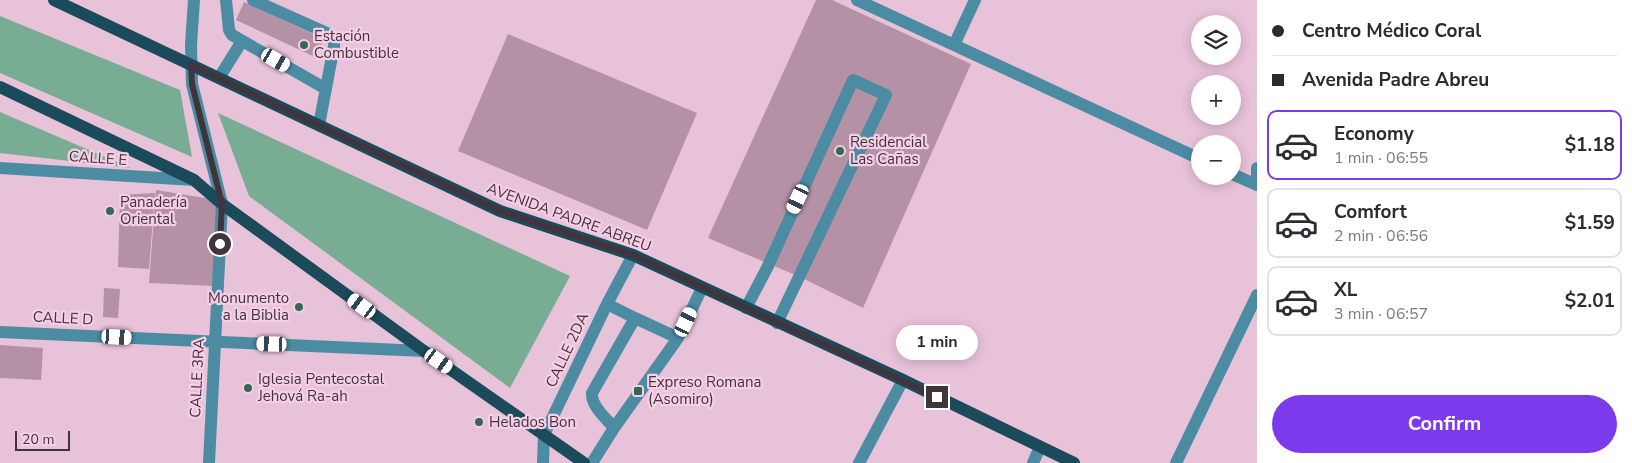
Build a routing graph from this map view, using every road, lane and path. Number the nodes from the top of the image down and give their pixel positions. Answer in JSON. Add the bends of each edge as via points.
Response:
{"nodes":[{"id":1,"x":54,"y":0,"type":"edge"},
{"id":2,"x":194,"y":0,"type":"edge"},
{"id":3,"x":226,"y":0,"type":"edge"},
{"id":4,"x":253,"y":0,"type":"edge"},
{"id":5,"x":857,"y":0,"type":"edge"},
{"id":6,"x":976,"y":0,"type":"edge"},
{"id":7,"x":242,"y":41,"type":"junction"},
{"id":8,"x":954,"y":45,"type":"junction"},
{"id":9,"x":191,"y":65,"type":"junction"},
{"id":10,"x":219,"y":78,"type":"junction"},
{"id":11,"x":0,"y":87,"type":"edge"},
{"id":12,"x":326,"y":89,"type":"junction"},
{"id":13,"x":319,"y":126,"type":"junction"},
{"id":14,"x":1191,"y":155,"type":"edge"},
{"id":15,"x":0,"y":168,"type":"edge"},
{"id":16,"x":1257,"y":168,"type":"edge"},
{"id":17,"x":1241,"y":178,"type":"edge"},
{"id":18,"x":194,"y":180,"type":"junction"},
{"id":19,"x":1257,"y":185,"type":"edge"},
{"id":20,"x":222,"y":204,"type":"junction"},
{"id":21,"x":633,"y":255,"type":"junction"},
{"id":22,"x":702,"y":288,"type":"junction"},
{"id":23,"x":1257,"y":295,"type":"edge"},
{"id":24,"x":607,"y":304,"type":"junction"},
{"id":25,"x":746,"y":308,"type":"junction"},
{"id":26,"x":635,"y":318,"type":"junction"},
{"id":27,"x":777,"y":323,"type":"junction"},
{"id":28,"x":0,"y":332,"type":"edge"},
{"id":29,"x":678,"y":338,"type":"junction"},
{"id":30,"x":215,"y":341,"type":"junction"},
{"id":31,"x":424,"y":351,"type":"junction"},
{"id":32,"x":903,"y":380,"type":"junction"},
{"id":33,"x":614,"y":428,"type":"junction"},
{"id":34,"x":544,"y":435,"type":"junction"},
{"id":35,"x":1040,"y":447,"type":"junction"},
{"id":36,"x":209,"y":463,"type":"edge"},
{"id":37,"x":543,"y":463,"type":"edge"},
{"id":38,"x":584,"y":463,"type":"edge"},
{"id":39,"x":592,"y":463,"type":"edge"},
{"id":40,"x":859,"y":463,"type":"edge"},
{"id":41,"x":1033,"y":463,"type":"edge"},
{"id":42,"x":1074,"y":463,"type":"edge"},
{"id":43,"x":1176,"y":463,"type":"edge"}],
"edges":[{"from":1,"to":9,"type":"main road","name":"AVENIDA PADRE ABREU"},
{"from":2,"to":9,"type":"street","name":"CALLE 3RA"},
{"from":3,"to":7,"type":"street","via":[[229,30]]},
{"from":4,"to":12,"type":"street","via":[[329,34],[334,46]]},
{"from":5,"to":8,"type":"street"},
{"from":6,"to":8,"type":"street"},
{"from":7,"to":10,"type":"street"},
{"from":7,"to":12,"type":"street"},
{"from":8,"to":14,"type":"street"},
{"from":9,"to":10,"type":"main road","name":"AVENIDA PADRE ABREU"},
{"from":9,"to":20,"type":"street","name":"CALLE 3RA","via":[[192,84]]},
{"from":10,"to":13,"type":"main road","name":"AVENIDA PADRE ABREU"},
{"from":11,"to":18,"type":"main road"},
{"from":12,"to":13,"type":"street"},
{"from":13,"to":21,"type":"main road","name":"AVENIDA PADRE ABREU","via":[[500,211]]},
{"from":15,"to":18,"type":"street","name":"CALLE E"},
{"from":16,"to":19,"type":"street"},
{"from":17,"to":19,"type":"street"},
{"from":18,"to":20,"type":"main road"},
{"from":20,"to":30,"type":"street","name":"CALLE 3RA"},
{"from":20,"to":31,"type":"main road"},
{"from":21,"to":22,"type":"main road","name":"AVENIDA PADRE ABREU"},
{"from":21,"to":24,"type":"street","name":"CALLE 2DA"},
{"from":22,"to":25,"type":"main road","name":"AVENIDA PADRE ABREU"},
{"from":22,"to":29,"type":"street"},
{"from":23,"to":43,"type":"street"},
{"from":24,"to":26,"type":"street"},
{"from":24,"to":34,"type":"street","name":"CALLE 2DA"},
{"from":25,"to":27,"type":"main road","name":"AVENIDA PADRE ABREU"},
{"from":25,"to":27,"type":"street","via":[[853,80],[886,95]]},
{"from":26,"to":29,"type":"street"},
{"from":26,"to":33,"type":"street","via":[[592,393],[595,404]]},
{"from":27,"to":32,"type":"main road","name":"AVENIDA PADRE ABREU"},
{"from":28,"to":30,"type":"street","name":"CALLE D"},
{"from":29,"to":33,"type":"street"},
{"from":30,"to":31,"type":"street","name":"CALLE D"},
{"from":30,"to":36,"type":"street","name":"CALLE 3RA"},
{"from":31,"to":34,"type":"main road"},
{"from":32,"to":35,"type":"main road","name":"AVENIDA PADRE ABREU"},
{"from":32,"to":40,"type":"street"},
{"from":33,"to":39,"type":"street"},
{"from":34,"to":37,"type":"street","name":"CALLE 2DA"},
{"from":34,"to":38,"type":"main road"},
{"from":35,"to":41,"type":"street"},
{"from":35,"to":42,"type":"main road","name":"AVENIDA PADRE ABREU"}]}
